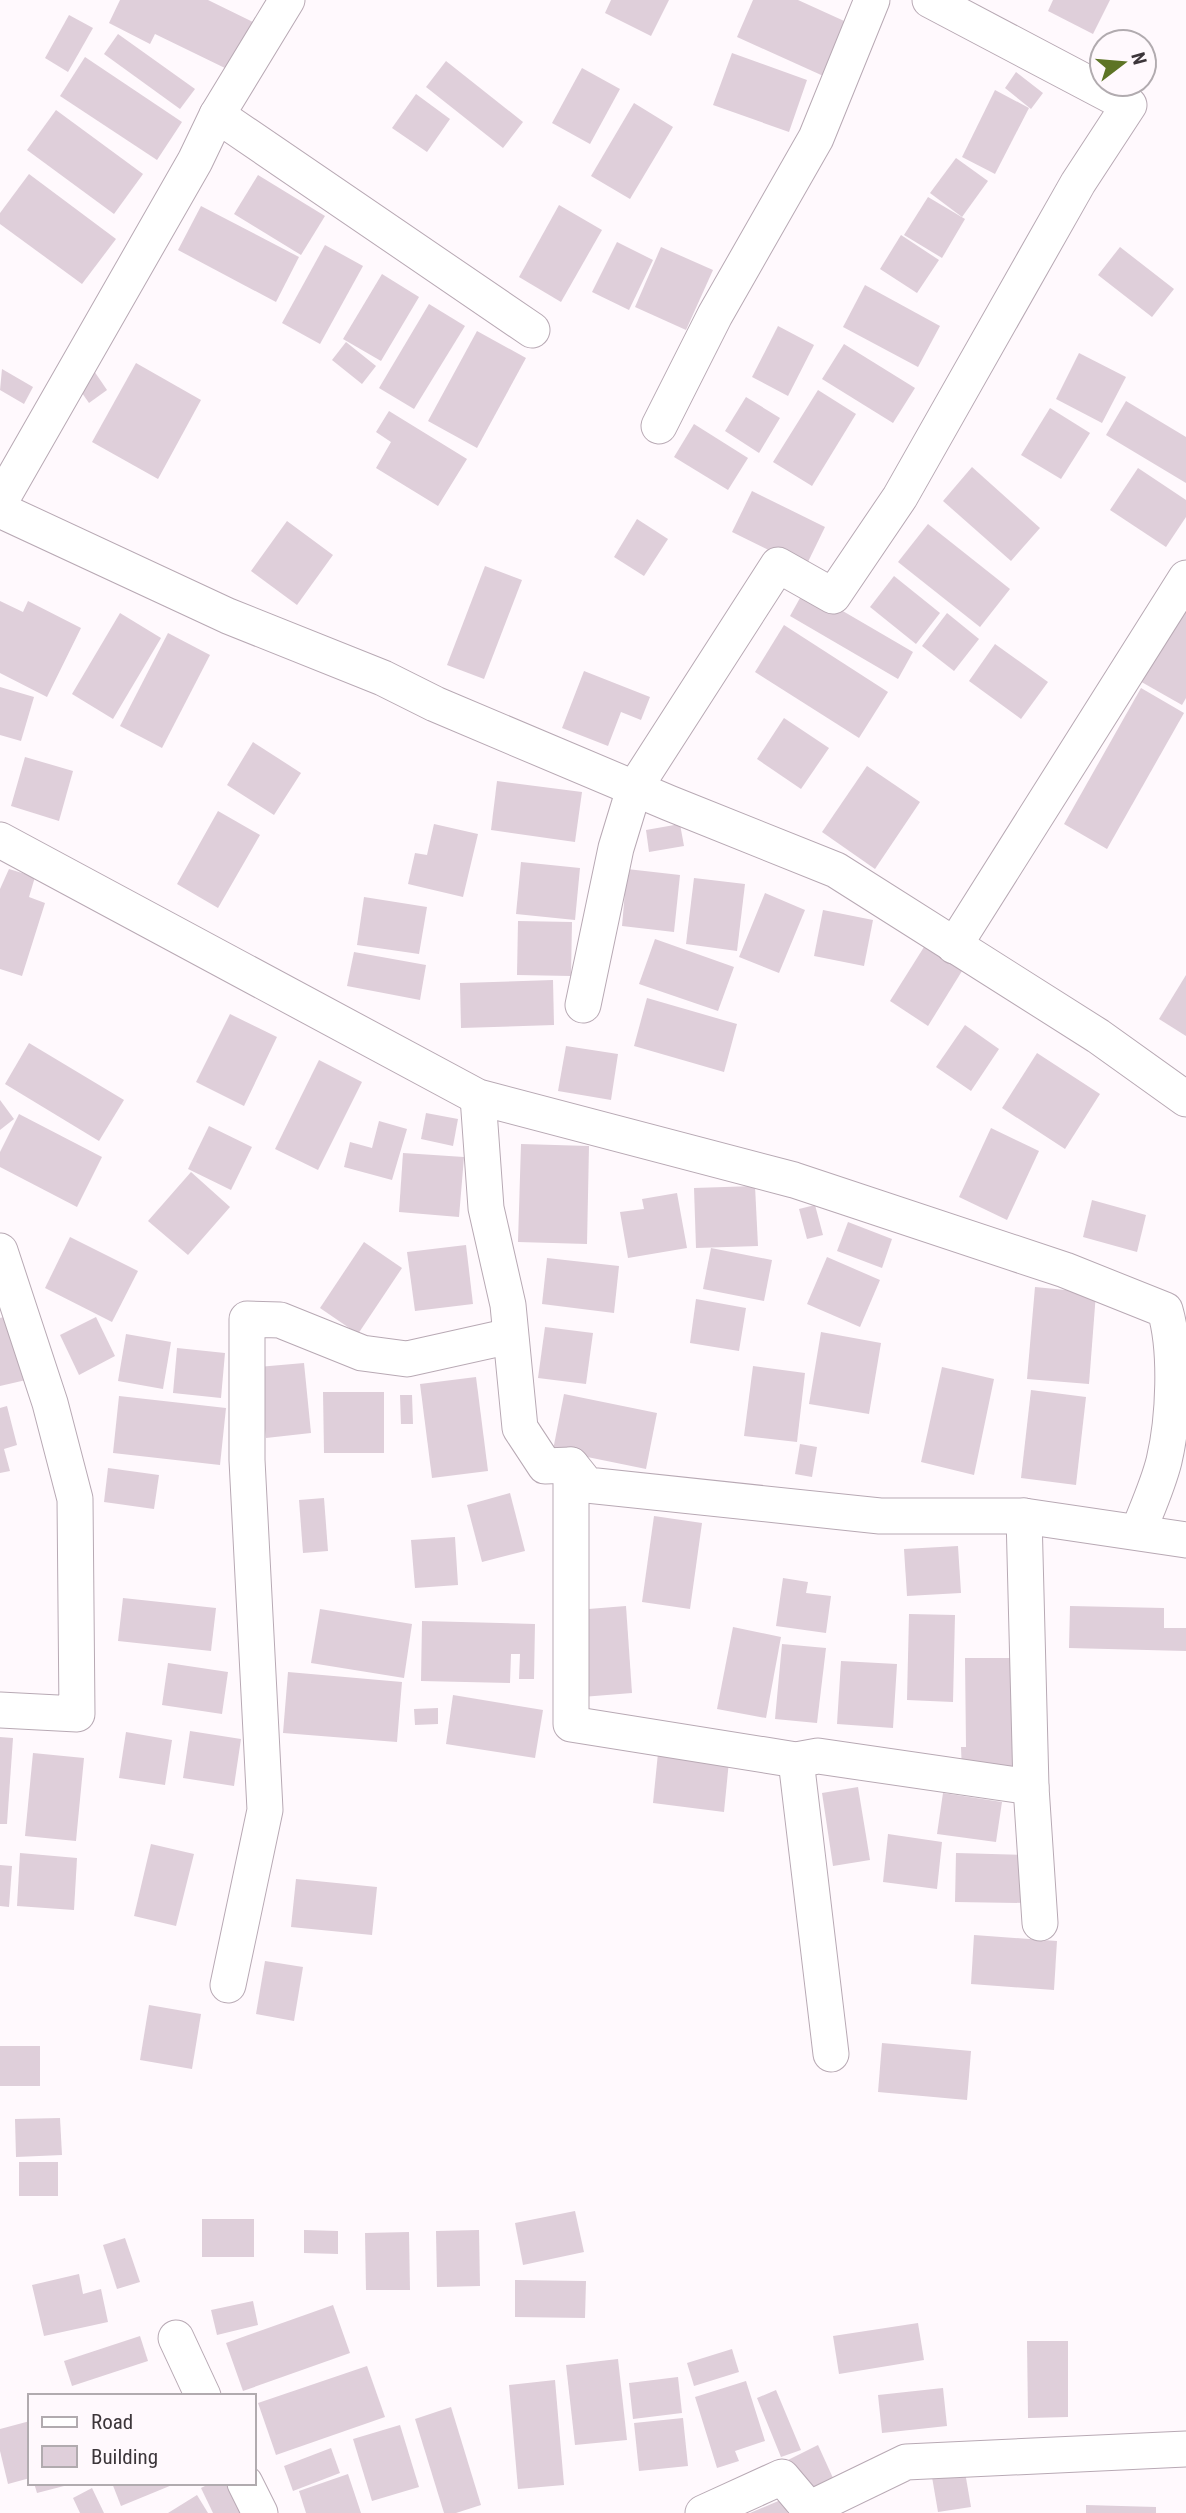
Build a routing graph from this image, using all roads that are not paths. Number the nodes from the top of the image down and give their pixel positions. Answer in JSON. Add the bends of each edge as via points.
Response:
{"nodes":[{"id":1,"x":286,"y":0,"type":"edge"},
{"id":2,"x":872,"y":0,"type":"edge"},
{"id":3,"x":930,"y":0,"type":"edge"},
{"id":4,"x":217,"y":115,"type":"junction"},
{"id":5,"x":532,"y":330,"type":"dead end"},
{"id":6,"x":659,"y":426,"type":"dead end"},
{"id":7,"x":0,"y":502,"type":"edge"},
{"id":8,"x":0,"y":510,"type":"edge"},
{"id":9,"x":1186,"y":578,"type":"edge"},
{"id":10,"x":634,"y":789,"type":"junction"},
{"id":11,"x":0,"y":840,"type":"edge"},
{"id":12,"x":954,"y":946,"type":"junction"},
{"id":13,"x":583,"y":1005,"type":"dead end"},
{"id":14,"x":478,"y":1097,"type":"junction"},
{"id":15,"x":1186,"y":1099,"type":"edge"},
{"id":16,"x":0,"y":1251,"type":"edge"},
{"id":17,"x":510,"y":1336,"type":"junction"},
{"id":18,"x":571,"y":1465,"type":"junction"},
{"id":19,"x":1024,"y":1516,"type":"junction"},
{"id":20,"x":1138,"y":1532,"type":"junction"},
{"id":21,"x":1186,"y":1540,"type":"edge"},
{"id":22,"x":0,"y":1710,"type":"edge"},
{"id":23,"x":796,"y":1760,"type":"junction"},
{"id":24,"x":1031,"y":1787,"type":"junction"},
{"id":25,"x":1040,"y":1923,"type":"dead end"},
{"id":26,"x":228,"y":1985,"type":"dead end"},
{"id":27,"x":831,"y":2054,"type":"dead end"},
{"id":28,"x":176,"y":2338,"type":"dead end"},
{"id":29,"x":202,"y":2394,"type":"edge"},
{"id":30,"x":1186,"y":2449,"type":"edge"},
{"id":31,"x":246,"y":2485,"type":"edge"},
{"id":32,"x":260,"y":2513,"type":"edge"},
{"id":33,"x":703,"y":2513,"type":"edge"}],
"edges":[{"from":1,"to":4,"type":"street"},
{"from":2,"to":6,"type":"street","via":[[816,138],[715,315]]},
{"from":3,"to":10,"type":"street","via":[[1129,105],[1078,183],[900,497],[833,596],[778,565]]},
{"from":4,"to":5,"type":"street"},
{"from":4,"to":7,"type":"street"},
{"from":8,"to":10,"type":"street","via":[[228,616],[383,678]]},
{"from":9,"to":12,"type":"street"},
{"from":10,"to":12,"type":"street","via":[[836,870]]},
{"from":10,"to":13,"type":"street","via":[[616,848]]},
{"from":11,"to":14,"type":"street"},
{"from":12,"to":15,"type":"street","via":[[1098,1036]]},
{"from":14,"to":17,"type":"street","via":[[486,1208],[508,1306]]},
{"from":14,"to":20,"type":"street","via":[[794,1180],[1065,1270],[1165,1310],[1173,1373],[1164,1461]]},
{"from":16,"to":22,"type":"street","via":[[50,1403],[75,1499],[77,1714]]},
{"from":17,"to":18,"type":"street","via":[[520,1428],[545,1466]]},
{"from":17,"to":26,"type":"street","via":[[407,1359],[362,1353],[280,1320],[247,1319],[247,1460],[265,1810]]},
{"from":18,"to":19,"type":"street","via":[[587,1485],[880,1516]]},
{"from":18,"to":23,"type":"street","via":[[571,1724]]},
{"from":19,"to":20,"type":"street"},
{"from":19,"to":24,"type":"street"},
{"from":20,"to":21,"type":"street"},
{"from":23,"to":24,"type":"street","via":[[818,1756]]},
{"from":23,"to":27,"type":"street"},
{"from":24,"to":25,"type":"street"},
{"from":28,"to":29,"type":"street"},
{"from":30,"to":33,"type":"street","via":[[906,2462],[809,2509],[782,2477]]},
{"from":31,"to":32,"type":"street"}]}
